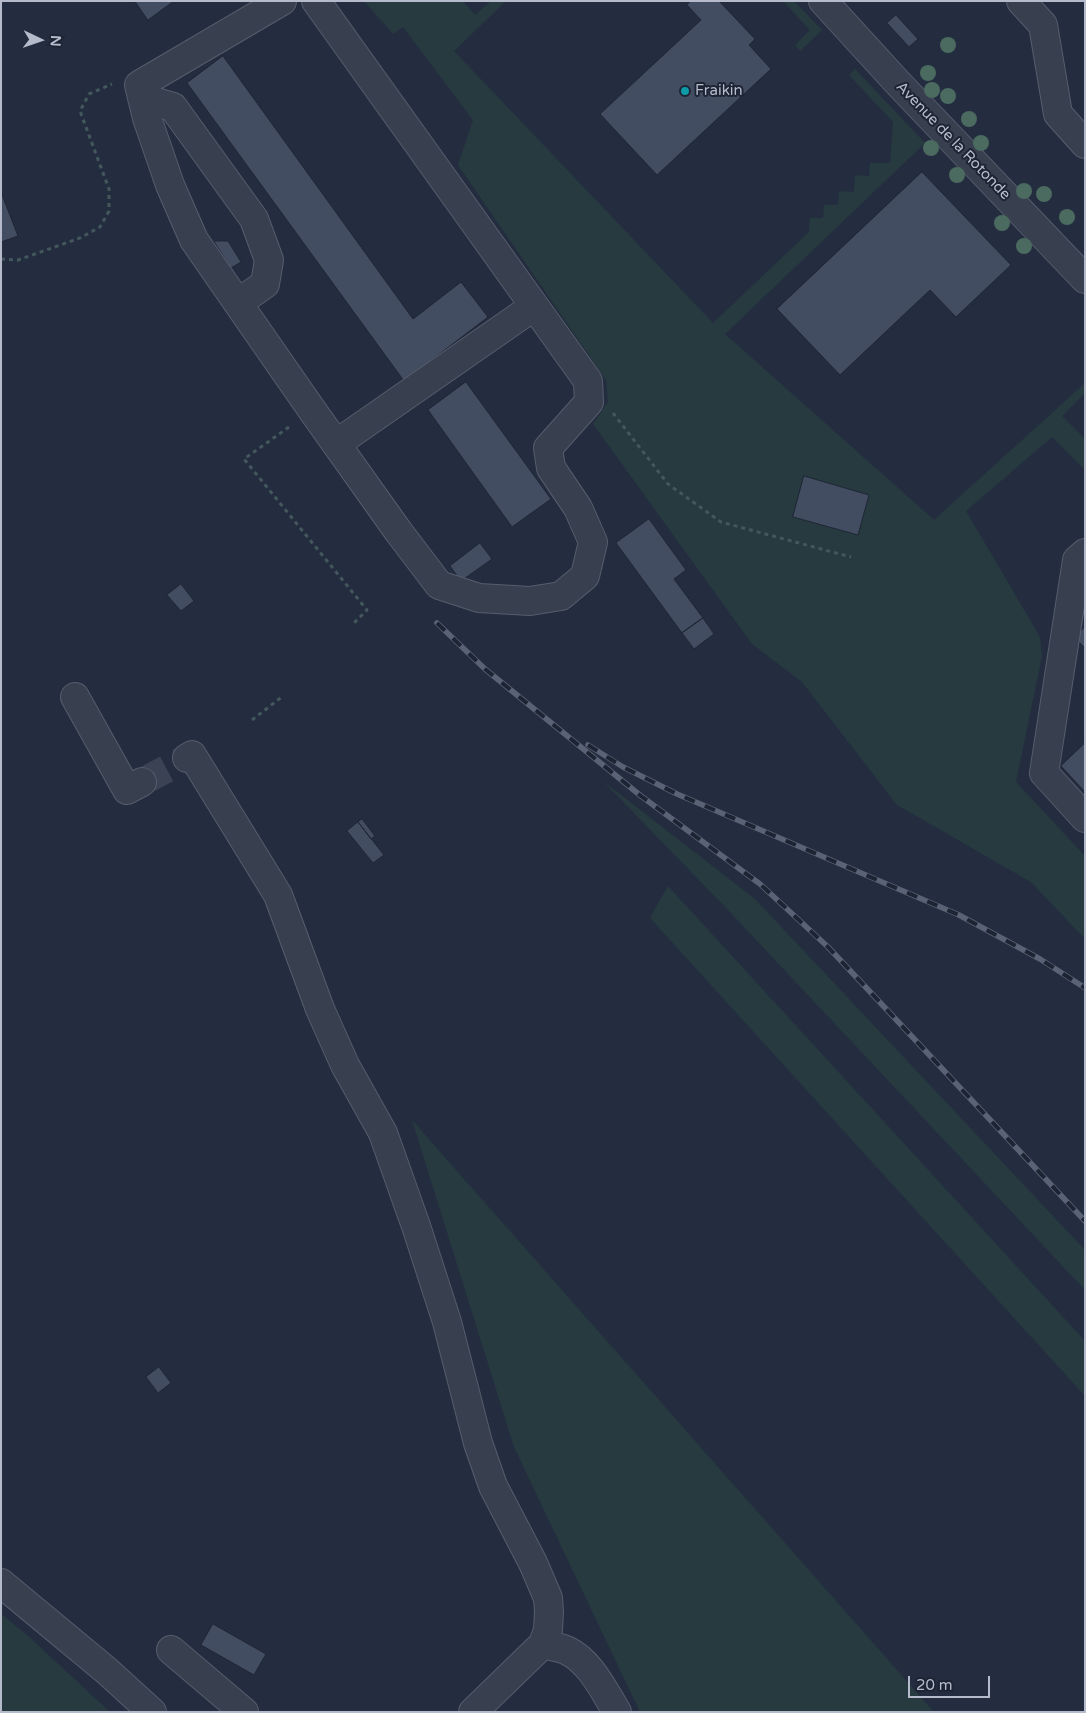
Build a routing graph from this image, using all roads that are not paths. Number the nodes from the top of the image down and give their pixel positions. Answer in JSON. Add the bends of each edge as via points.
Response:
{"nodes":[{"id":1,"x":282,"y":1,"type":"edge"},
{"id":2,"x":316,"y":1,"type":"edge"},
{"id":3,"x":823,"y":1,"type":"edge"},
{"id":4,"x":1021,"y":1,"type":"edge"},
{"id":5,"x":141,"y":91,"type":"junction"},
{"id":6,"x":1085,"y":144,"type":"edge"},
{"id":7,"x":1085,"y":279,"type":"edge"},
{"id":8,"x":238,"y":303,"type":"junction"},
{"id":9,"x":533,"y":306,"type":"junction"},
{"id":10,"x":336,"y":444,"type":"junction"},
{"id":11,"x":1085,"y":553,"type":"edge"},
{"id":12,"x":75,"y":698,"type":"dead end"},
{"id":13,"x":187,"y":758,"type":"dead end"},
{"id":14,"x":142,"y":782,"type":"tunnel mouth"},
{"id":15,"x":1085,"y":818,"type":"edge"},
{"id":16,"x":1,"y":1583,"type":"edge"},
{"id":17,"x":543,"y":1644,"type":"junction"},
{"id":18,"x":171,"y":1650,"type":"dead end"},
{"id":19,"x":152,"y":1712,"type":"edge"},
{"id":20,"x":244,"y":1712,"type":"edge"},
{"id":21,"x":473,"y":1712,"type":"edge"},
{"id":22,"x":617,"y":1712,"type":"edge"}],
"edges":[{"from":1,"to":5,"type":"street"},
{"from":2,"to":9,"type":"street"},
{"from":3,"to":7,"type":"street","name":"Avenue de la Rotonde"},
{"from":4,"to":6,"type":"street","via":[[1042,25],[1058,114]]},
{"from":5,"to":8,"type":"street","via":[[170,185],[194,240]]},
{"from":5,"to":8,"type":"street","via":[[173,107],[254,219],[269,260],[265,284]]},
{"from":8,"to":10,"type":"street"},
{"from":9,"to":10,"type":"street"},
{"from":9,"to":10,"type":"street","via":[[588,381],[589,402],[548,448],[551,468],[578,508],[593,542],[585,576],[561,596],[530,601],[480,598],[439,585]]},
{"from":11,"to":15,"type":"street","via":[[1077,560],[1044,773]]},
{"from":12,"to":14,"type":"street","via":[[127,790]]},
{"from":13,"to":17,"type":"street","via":[[192,756],[278,895],[320,1009],[345,1065],[383,1133],[447,1322],[478,1443],[493,1486],[548,1598],[550,1612]]},
{"from":16,"to":19,"type":"street"},
{"from":17,"to":21,"type":"street"},
{"from":17,"to":22,"type":"street","via":[[564,1649],[581,1658]]},
{"from":18,"to":20,"type":"street"}]}
